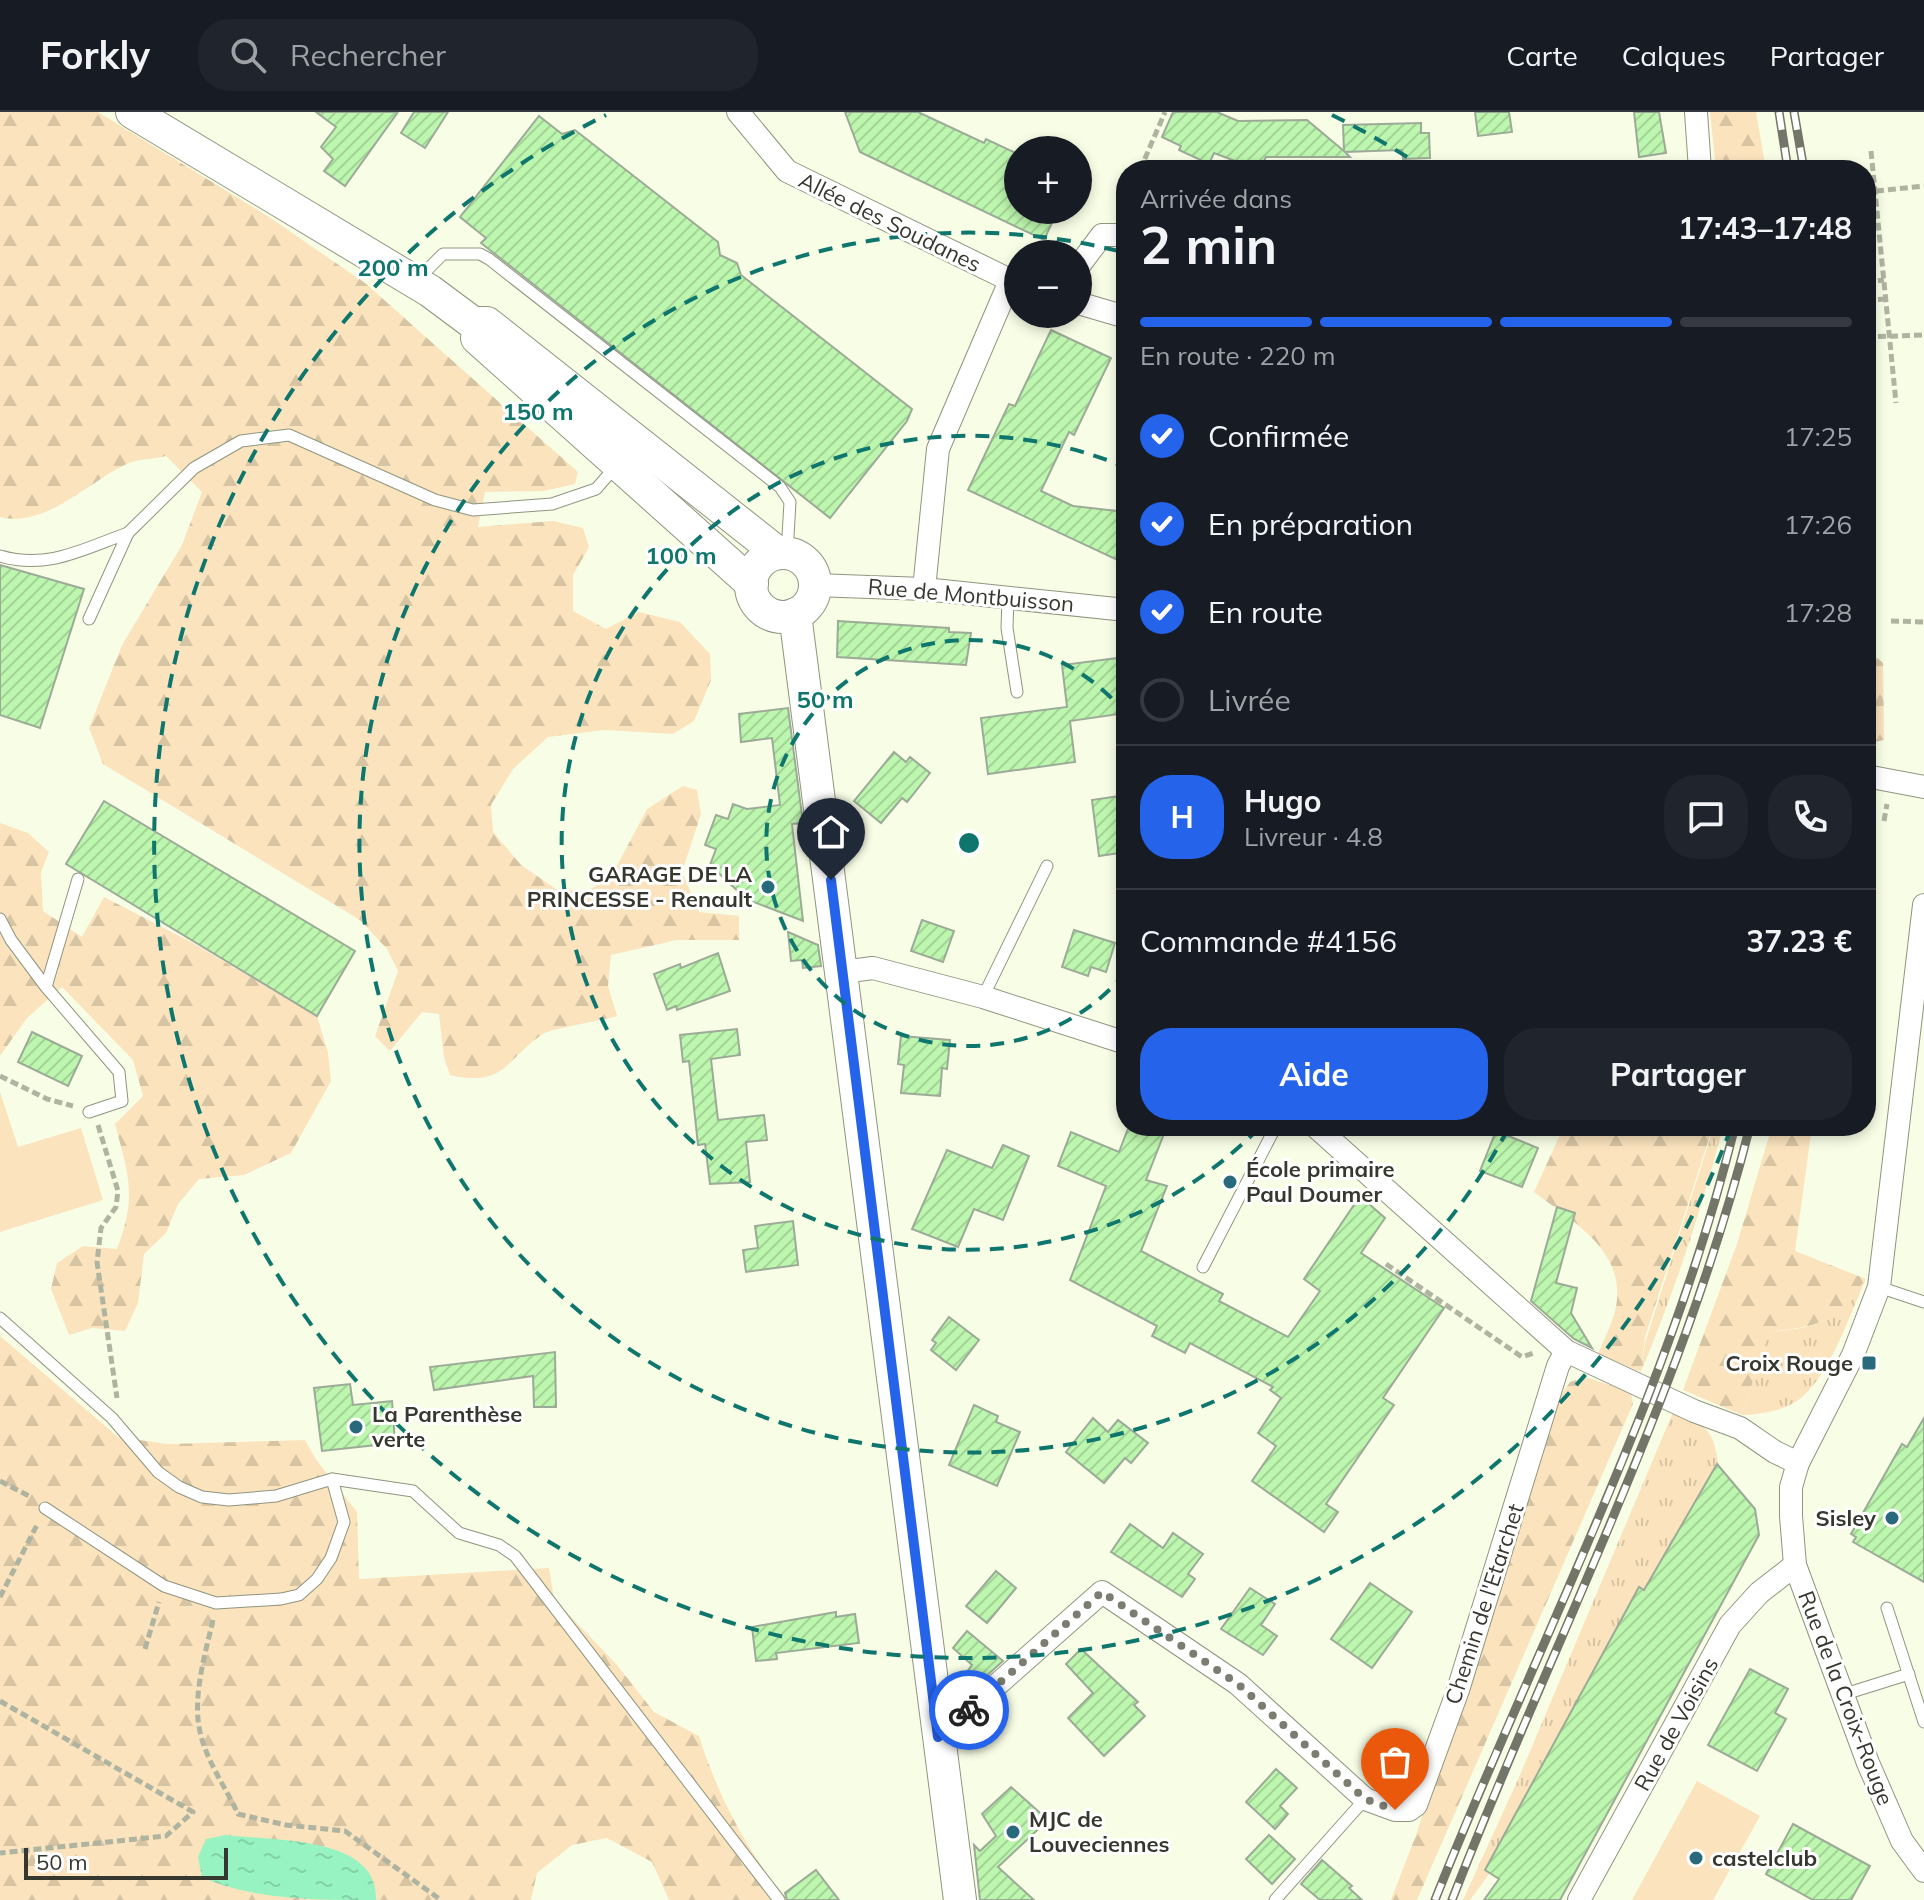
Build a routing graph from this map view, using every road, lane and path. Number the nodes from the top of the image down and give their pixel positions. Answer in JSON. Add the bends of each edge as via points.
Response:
{"nodes":[{"id":1,"x":132,"y":112,"type":"edge"},
{"id":2,"x":738,"y":112,"type":"edge"},
{"id":3,"x":1165,"y":112,"type":"edge"},
{"id":4,"x":1696,"y":112,"type":"edge"},
{"id":5,"x":1871,"y":151,"type":"dead end"},
{"id":6,"x":1144,"y":160,"type":"edge"},
{"id":7,"x":1699,"y":160,"type":"edge"},
{"id":8,"x":1872,"y":160,"type":"edge"},
{"id":9,"x":1924,"y":186,"type":"edge"},
{"id":10,"x":1876,"y":191,"type":"joint"},
{"id":11,"x":1116,"y":235,"type":"edge"},
{"id":12,"x":1092,"y":248,"type":"edge"},
{"id":13,"x":1004,"y":278,"type":"edge"},
{"id":14,"x":1884,"y":280,"type":"junction"},
{"id":15,"x":1876,"y":281,"type":"edge"},
{"id":16,"x":414,"y":283,"type":"junction"},
{"id":17,"x":1886,"y":299,"type":"junction"},
{"id":18,"x":1876,"y":300,"type":"edge"},
{"id":19,"x":1004,"y":305,"type":"edge"},
{"id":20,"x":1092,"y":307,"type":"edge"},
{"id":21,"x":1116,"y":314,"type":"edge"},
{"id":22,"x":473,"y":323,"type":"junction"},
{"id":23,"x":1924,"y":335,"type":"edge"},
{"id":24,"x":1889,"y":336,"type":"junction"},
{"id":25,"x":1876,"y":337,"type":"edge"},
{"id":26,"x":1896,"y":403,"type":"dead end"},
{"id":27,"x":617,"y":465,"type":"junction"},
{"id":28,"x":690,"y":481,"type":"junction"},
{"id":29,"x":667,"y":508,"type":"junction"},
{"id":30,"x":128,"y":533,"type":"junction"},
{"id":31,"x":783,"y":553,"type":"junction"},
{"id":32,"x":0,"y":556,"type":"edge"},
{"id":33,"x":752,"y":584,"type":"junction"},
{"id":34,"x":815,"y":585,"type":"junction"},
{"id":35,"x":924,"y":589,"type":"junction"},
{"id":36,"x":1008,"y":597,"type":"junction"},
{"id":37,"x":1116,"y":609,"type":"edge"},
{"id":38,"x":795,"y":614,"type":"junction"},
{"id":39,"x":89,"y":619,"type":"dead end"},
{"id":40,"x":1891,"y":621,"type":"dead end"},
{"id":41,"x":1924,"y":622,"type":"edge"},
{"id":42,"x":1017,"y":692,"type":"dead end"},
{"id":43,"x":1876,"y":778,"type":"edge"},
{"id":44,"x":1924,"y":787,"type":"edge"},
{"id":45,"x":1888,"y":799,"type":"dead end"},
{"id":46,"x":1884,"y":821,"type":"dead end"},
{"id":47,"x":1047,"y":866,"type":"dead end"},
{"id":48,"x":78,"y":879,"type":"dead end"},
{"id":49,"x":1924,"y":905,"type":"edge"},
{"id":50,"x":0,"y":919,"type":"edge"},
{"id":51,"x":842,"y":972,"type":"junction"},
{"id":52,"x":46,"y":987,"type":"junction"},
{"id":53,"x":983,"y":997,"type":"junction"},
{"id":54,"x":1116,"y":1040,"type":"edge"},
{"id":55,"x":0,"y":1076,"type":"edge"},
{"id":56,"x":89,"y":1112,"type":"junction"},
{"id":57,"x":1271,"y":1136,"type":"edge"},
{"id":58,"x":1326,"y":1136,"type":"edge"},
{"id":59,"x":1386,"y":1264,"type":"dead end"},
{"id":60,"x":1203,"y":1267,"type":"dead end"},
{"id":61,"x":1879,"y":1287,"type":"junction"},
{"id":62,"x":1924,"y":1302,"type":"edge"},
{"id":63,"x":0,"y":1318,"type":"edge"},
{"id":64,"x":1562,"y":1348,"type":"junction"},
{"id":65,"x":112,"y":1418,"type":"junction"},
{"id":66,"x":1798,"y":1463,"type":"junction"},
{"id":67,"x":332,"y":1479,"type":"junction"},
{"id":68,"x":0,"y":1481,"type":"edge"},
{"id":69,"x":45,"y":1508,"type":"junction"},
{"id":70,"x":1795,"y":1565,"type":"junction"},
{"id":71,"x":164,"y":1586,"type":"junction"},
{"id":72,"x":0,"y":1597,"type":"edge"},
{"id":73,"x":216,"y":1603,"type":"junction"},
{"id":74,"x":1887,"y":1608,"type":"dead end"},
{"id":75,"x":145,"y":1649,"type":"dead end"},
{"id":76,"x":1909,"y":1674,"type":"junction"},
{"id":77,"x":1845,"y":1694,"type":"junction"},
{"id":78,"x":0,"y":1701,"type":"edge"},
{"id":79,"x":1924,"y":1722,"type":"edge"},
{"id":80,"x":938,"y":1737,"type":"junction"},
{"id":81,"x":1365,"y":1799,"type":"junction"},
{"id":82,"x":0,"y":1853,"type":"edge"},
{"id":83,"x":1924,"y":1871,"type":"edge"},
{"id":84,"x":441,"y":1900,"type":"edge"},
{"id":85,"x":779,"y":1900,"type":"edge"},
{"id":86,"x":960,"y":1900,"type":"edge"},
{"id":87,"x":1275,"y":1900,"type":"edge"},
{"id":88,"x":1579,"y":1900,"type":"edge"}],
"edges":[{"from":1,"to":16,"type":"street"},
{"from":2,"to":13,"type":"street","name":"Allée des Soudanes","via":[[787,171]]},
{"from":3,"to":6,"type":"path"},
{"from":4,"to":7,"type":"street"},
{"from":5,"to":8,"type":"path"},
{"from":9,"to":10,"type":"path"},
{"from":10,"to":14,"type":"path"},
{"from":11,"to":12,"type":"street","via":[[1102,235]]},
{"from":14,"to":15,"type":"path"},
{"from":14,"to":17,"type":"path"},
{"from":16,"to":22,"type":"street"},
{"from":16,"to":31,"type":"lane","via":[[443,254],[489,259],[780,487],[790,502]]},
{"from":17,"to":18,"type":"path"},
{"from":17,"to":24,"type":"path"},
{"from":19,"to":35,"type":"street","via":[[938,449]]},
{"from":20,"to":21,"type":"street"},
{"from":22,"to":27,"type":"street","via":[[478,340]]},
{"from":22,"to":28,"type":"street","via":[[487,323]]},
{"from":23,"to":24,"type":"path"},
{"from":24,"to":25,"type":"path"},
{"from":24,"to":26,"type":"path"},
{"from":27,"to":29,"type":"street"},
{"from":27,"to":30,"type":"lane","via":[[596,489],[552,504],[473,510],[435,500],[289,435],[241,441],[194,468]]},
{"from":28,"to":29,"type":"street"},
{"from":28,"to":31,"type":"street"},
{"from":29,"to":33,"type":"street"},
{"from":30,"to":32,"type":"lane","via":[[53,560],[26,564]]},
{"from":30,"to":39,"type":"lane"},
{"from":31,"to":33,"type":"street","via":[[757,567]]},
{"from":31,"to":34,"type":"street","via":[[810,567]]},
{"from":33,"to":38,"type":"street","via":[[765,611]]},
{"from":34,"to":35,"type":"street","name":"Rue de Montbuisson"},
{"from":34,"to":38,"type":"street","via":[[810,603]]},
{"from":35,"to":36,"type":"street","name":"Rue de Montbuisson"},
{"from":36,"to":37,"type":"street","name":"Rue de Montbuisson"},
{"from":36,"to":42,"type":"lane"},
{"from":38,"to":51,"type":"street"},
{"from":40,"to":41,"type":"path"},
{"from":43,"to":44,"type":"street"},
{"from":45,"to":46,"type":"path"},
{"from":47,"to":53,"type":"lane"},
{"from":48,"to":52,"type":"lane"},
{"from":49,"to":61,"type":"street","name":"Rue de la Croix-Rouge"},
{"from":50,"to":52,"type":"lane"},
{"from":51,"to":53,"type":"street","via":[[873,968]]},
{"from":51,"to":80,"type":"street"},
{"from":52,"to":56,"type":"lane","via":[[119,1072],[122,1101]]},
{"from":53,"to":54,"type":"street"},
{"from":55,"to":56,"type":"path"},
{"from":56,"to":65,"type":"path","via":[[97,1120],[118,1191],[116,1207],[101,1228],[97,1262],[117,1401]]},
{"from":57,"to":60,"type":"lane"},
{"from":58,"to":64,"type":"street"},
{"from":59,"to":64,"type":"path","via":[[1522,1357]]},
{"from":61,"to":62,"type":"lane"},
{"from":61,"to":66,"type":"street","name":"Rue de la Croix-Rouge","via":[[1853,1355]]},
{"from":63,"to":65,"type":"lane"},
{"from":64,"to":66,"type":"street","via":[[1740,1428]]},
{"from":64,"to":81,"type":"street","name":"Chemin de l'Etarchet","via":[[1458,1690],[1416,1805],[1395,1810]]},
{"from":65,"to":67,"type":"lane","via":[[158,1472],[202,1497],[276,1496]]},
{"from":66,"to":70,"type":"street","name":"Rue de la Croix-Rouge","via":[[1791,1487]]},
{"from":67,"to":73,"type":"lane","via":[[344,1522],[317,1579],[299,1595]]},
{"from":67,"to":85,"type":"lane","via":[[413,1491],[459,1533],[499,1545],[515,1556]]},
{"from":68,"to":69,"type":"path"},
{"from":69,"to":71,"type":"lane"},
{"from":69,"to":72,"type":"path"},
{"from":70,"to":77,"type":"street","name":"Rue de la Croix-Rouge"},
{"from":70,"to":88,"type":"street","name":"Rue de Voisins","via":[[1730,1625]]},
{"from":71,"to":73,"type":"lane"},
{"from":71,"to":75,"type":"path"},
{"from":73,"to":84,"type":"path","via":[[202,1669],[201,1736],[238,1814],[345,1831]]},
{"from":74,"to":76,"type":"lane"},
{"from":76,"to":77,"type":"lane"},
{"from":76,"to":79,"type":"lane"},
{"from":77,"to":83,"type":"street","name":"Rue de la Croix-Rouge","via":[[1896,1828]]},
{"from":78,"to":82,"type":"path","via":[[193,1812],[166,1836]]},
{"from":80,"to":81,"type":"street","via":[[1102,1592],[1238,1684]]},
{"from":80,"to":86,"type":"street"},
{"from":81,"to":87,"type":"lane"}]}
